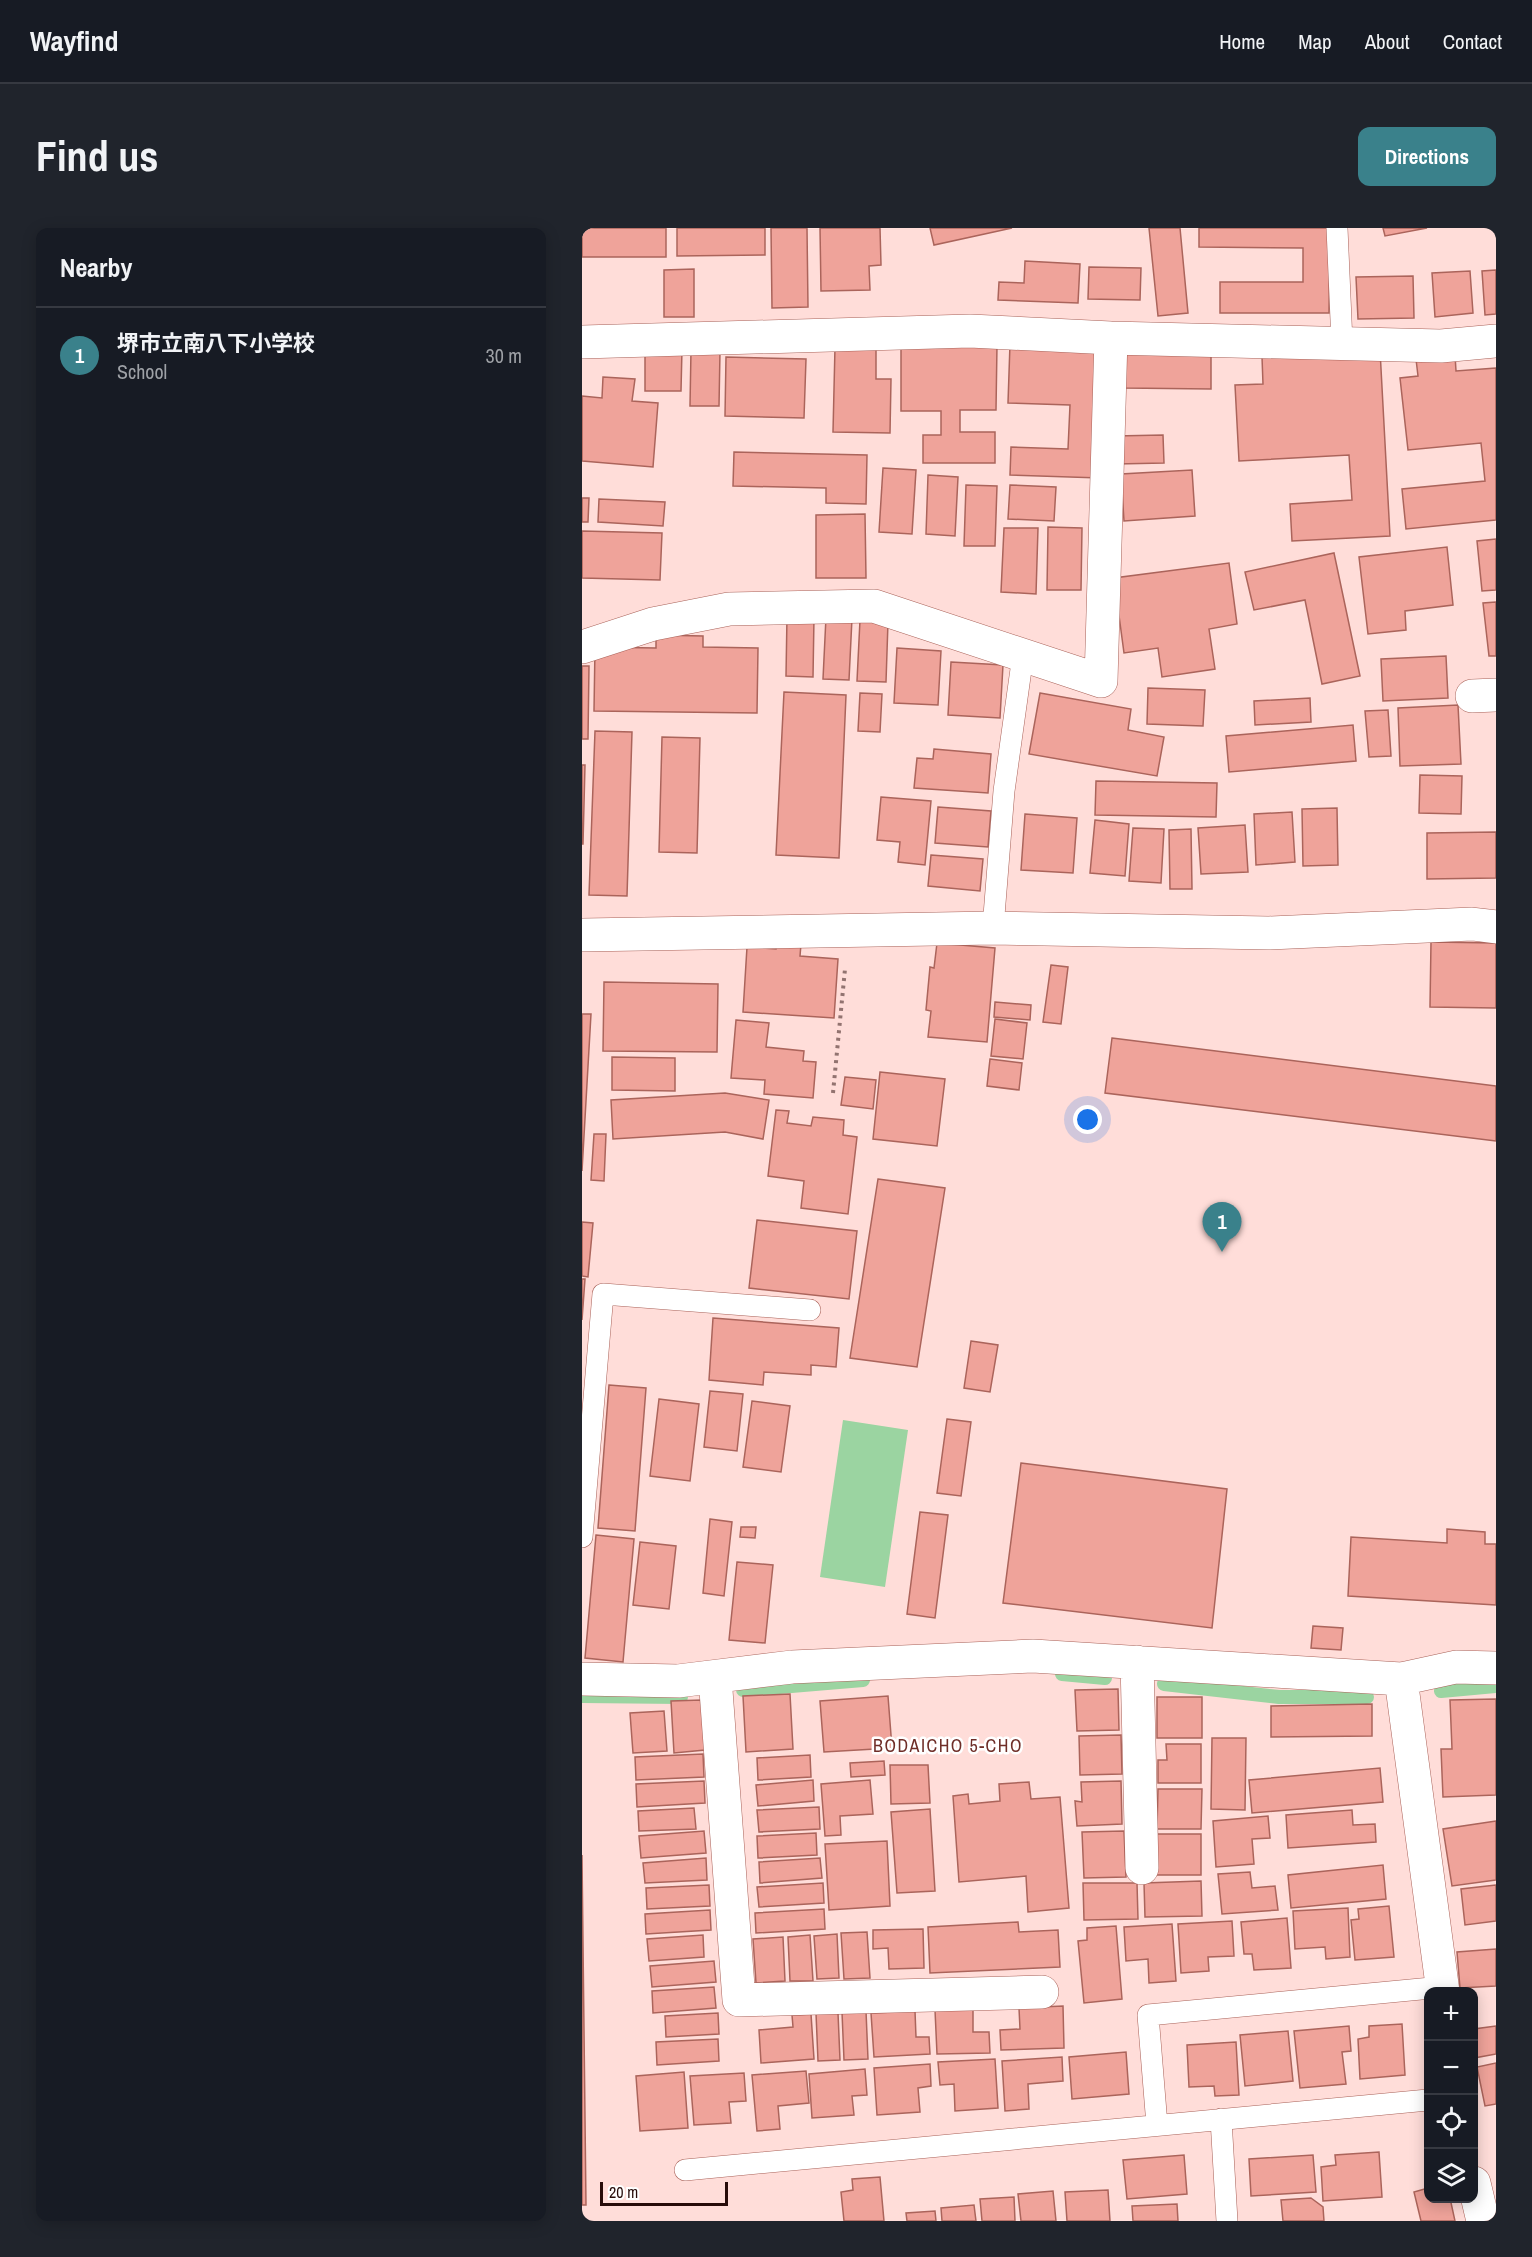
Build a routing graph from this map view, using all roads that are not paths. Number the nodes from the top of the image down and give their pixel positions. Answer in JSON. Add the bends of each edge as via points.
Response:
{"nodes":[{"id":1,"x":1337,"y":228,"type":"edge"},
{"id":2,"x":1111,"y":338,"type":"junction"},
{"id":3,"x":1496,"y":341,"type":"edge"},
{"id":4,"x":582,"y":342,"type":"edge"},
{"id":5,"x":1342,"y":343,"type":"junction"},
{"id":6,"x":582,"y":647,"type":"edge"},
{"id":7,"x":1023,"y":655,"type":"junction"},
{"id":8,"x":1496,"y":927,"type":"edge"},
{"id":9,"x":993,"y":928,"type":"junction"},
{"id":10,"x":582,"y":935,"type":"edge"},
{"id":11,"x":810,"y":1310,"type":"dead end"},
{"id":12,"x":582,"y":1537,"type":"edge"},
{"id":13,"x":1137,"y":1662,"type":"junction"},
{"id":14,"x":1496,"y":1668,"type":"edge"},
{"id":15,"x":715,"y":1677,"type":"junction"},
{"id":16,"x":582,"y":1679,"type":"edge"},
{"id":17,"x":1401,"y":1679,"type":"junction"},
{"id":18,"x":1142,"y":1868,"type":"dead end"},
{"id":19,"x":1443,"y":1987,"type":"edge"},
{"id":20,"x":1424,"y":1991,"type":"edge"},
{"id":21,"x":1042,"y":1992,"type":"dead end"},
{"id":22,"x":1424,"y":2100,"type":"edge"},
{"id":23,"x":1221,"y":2119,"type":"junction"},
{"id":24,"x":1156,"y":2126,"type":"junction"},
{"id":25,"x":685,"y":2170,"type":"dead end"},
{"id":26,"x":1478,"y":2202,"type":"edge"},
{"id":27,"x":1227,"y":2221,"type":"edge"},
{"id":28,"x":1483,"y":2221,"type":"edge"}],
"edges":[{"from":1,"to":5,"type":"lane"},
{"from":2,"to":4,"type":"street","via":[[970,331]]},
{"from":2,"to":5,"type":"street"},
{"from":2,"to":7,"type":"street","via":[[1101,681]]},
{"from":3,"to":5,"type":"street","via":[[1441,346]]},
{"from":6,"to":7,"type":"street","via":[[653,624],[729,609],[874,606]]},
{"from":7,"to":9,"type":"lane","via":[[1004,791]]},
{"from":8,"to":9,"type":"street","via":[[1472,924],[1269,933]]},
{"from":9,"to":10,"type":"street"},
{"from":11,"to":12,"type":"lane","via":[[603,1294]]},
{"from":13,"to":15,"type":"street","via":[[1033,1656],[792,1666]]},
{"from":13,"to":17,"type":"street"},
{"from":13,"to":18,"type":"street"},
{"from":14,"to":17,"type":"street","via":[[1456,1667]]},
{"from":15,"to":16,"type":"street","via":[[678,1682]]},
{"from":15,"to":21,"type":"street","via":[[739,2000]]},
{"from":17,"to":19,"type":"street"},
{"from":20,"to":24,"type":"lane","via":[[1148,2015]]},
{"from":22,"to":23,"type":"lane"},
{"from":23,"to":24,"type":"lane"},
{"from":23,"to":27,"type":"lane"},
{"from":24,"to":25,"type":"lane"},
{"from":26,"to":28,"type":"street"}]}
